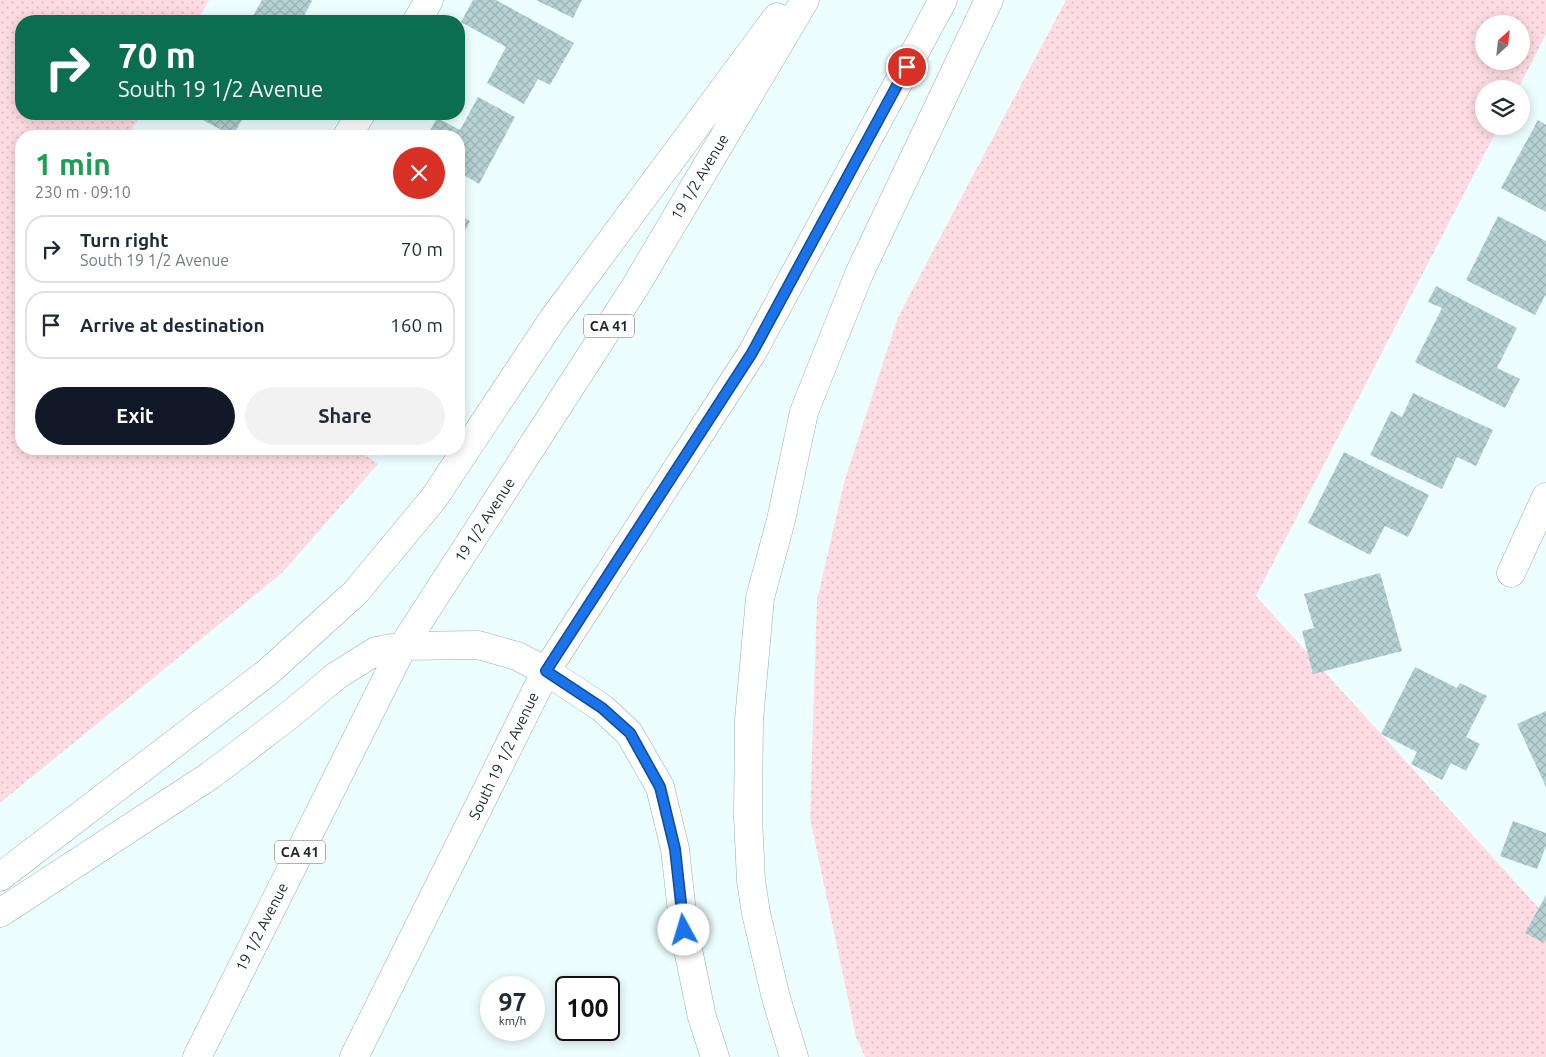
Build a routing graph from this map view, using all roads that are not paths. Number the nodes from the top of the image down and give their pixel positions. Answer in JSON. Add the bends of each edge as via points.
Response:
{"nodes":[{"id":1,"x":429,"y":0,"type":"edge"},
{"id":2,"x":790,"y":0,"type":"edge"},
{"id":3,"x":805,"y":0,"type":"edge"},
{"id":4,"x":943,"y":0,"type":"edge"},
{"id":5,"x":989,"y":0,"type":"edge"},
{"id":6,"x":420,"y":15,"type":"edge"},
{"id":7,"x":465,"y":451,"type":"edge"},
{"id":8,"x":463,"y":455,"type":"edge"},
{"id":9,"x":1546,"y":497,"type":"edge"},
{"id":10,"x":1511,"y":573,"type":"dead end"},
{"id":11,"x":404,"y":646,"type":"junction"},
{"id":12,"x":546,"y":671,"type":"junction"},
{"id":13,"x":0,"y":877,"type":"edge"},
{"id":14,"x":0,"y":913,"type":"edge"},
{"id":15,"x":197,"y":1057,"type":"edge"},
{"id":16,"x":354,"y":1057,"type":"edge"},
{"id":17,"x":715,"y":1057,"type":"edge"},
{"id":18,"x":794,"y":1057,"type":"edge"}],
"edges":[{"from":1,"to":6,"type":"main road"},
{"from":2,"to":7,"type":"main road","via":[[553,319]]},
{"from":3,"to":11,"type":"main road","name":"19 1/2 Avenue","number":"CA 41","via":[[635,287]]},
{"from":4,"to":12,"type":"main road","name":"South 19 1/2 Avenue","via":[[752,353]]},
{"from":5,"to":18,"type":"main road","via":[[859,274],[804,412],[760,598],[749,720],[751,881],[776,998]]},
{"from":8,"to":13,"type":"main road","via":[[434,498],[355,593],[268,672]]},
{"from":9,"to":10,"type":"main road"},
{"from":11,"to":12,"type":"main road","via":[[478,645],[517,656]]},
{"from":11,"to":14,"type":"main road","via":[[376,651],[336,676],[212,775]]},
{"from":11,"to":15,"type":"main road","name":"19 1/2 Avenue","number":"CA 41"},
{"from":12,"to":16,"type":"main road","name":"South 19 1/2 Avenue"},
{"from":12,"to":17,"type":"main road","via":[[602,708],[630,733],[660,787],[675,849],[684,930],[702,1017]]}]}
